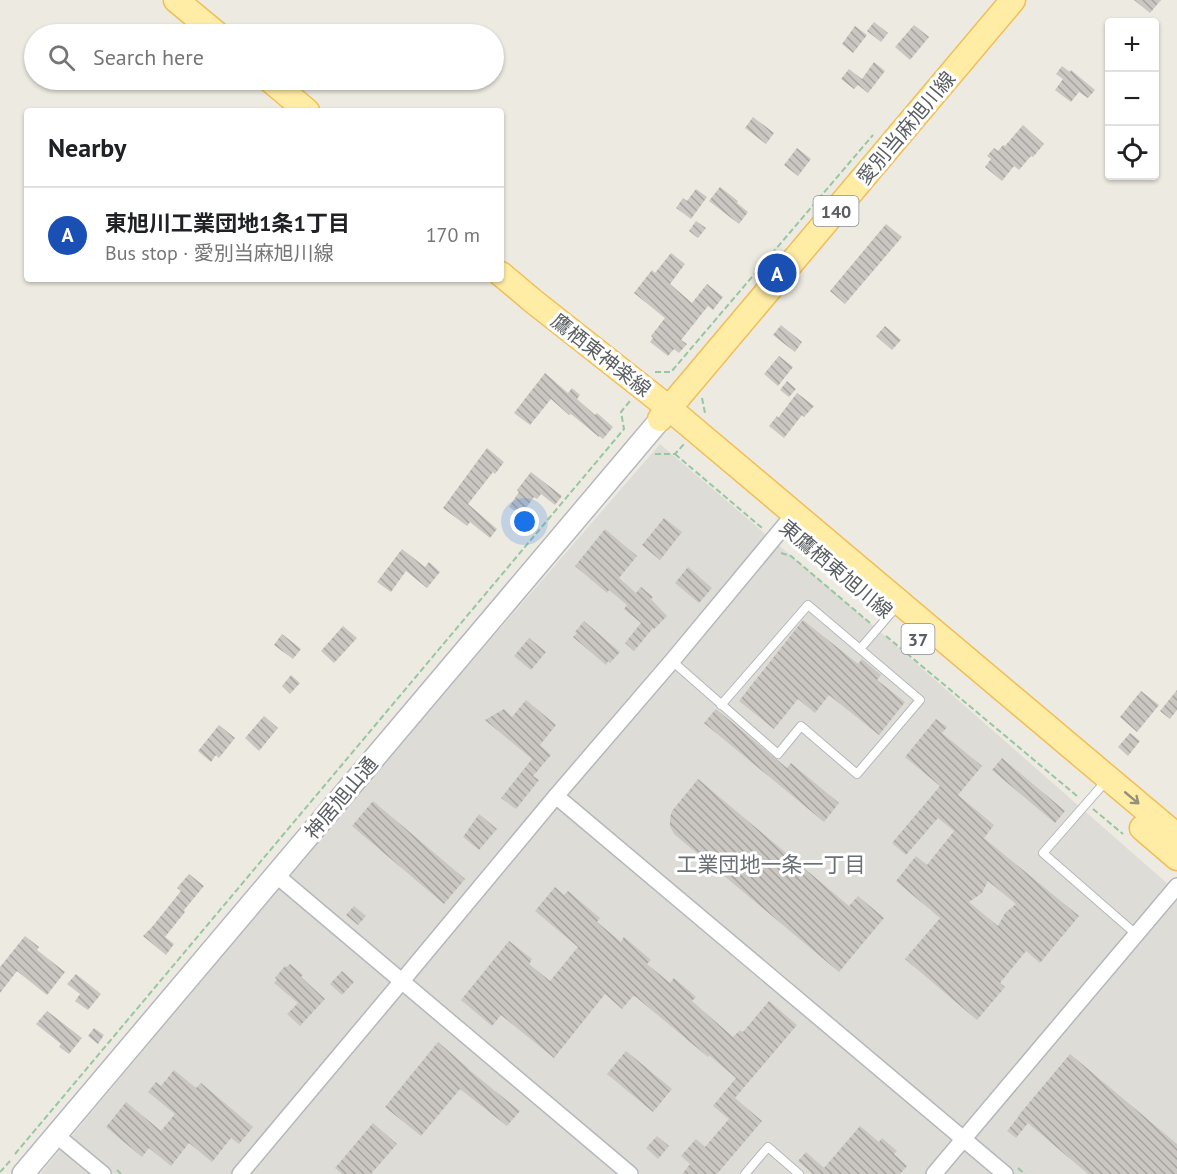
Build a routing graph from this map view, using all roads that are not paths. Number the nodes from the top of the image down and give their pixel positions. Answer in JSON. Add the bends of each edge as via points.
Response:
{"nodes":[{"id":1,"x":176,"y":0,"type":"edge"},
{"id":2,"x":1013,"y":0,"type":"edge"},
{"id":3,"x":205,"y":24,"type":"edge"},
{"id":4,"x":282,"y":90,"type":"edge"},
{"id":5,"x":303,"y":108,"type":"edge"},
{"id":6,"x":504,"y":277,"type":"edge"},
{"id":7,"x":664,"y":415,"type":"junction"},
{"id":8,"x":782,"y":524,"type":"junction"},
{"id":9,"x":889,"y":615,"type":"junction"},
{"id":10,"x":860,"y":649,"type":"junction"},
{"id":11,"x":672,"y":661,"type":"junction"},
{"id":12,"x":721,"y":705,"type":"junction"},
{"id":13,"x":1097,"y":790,"type":"junction"},
{"id":14,"x":556,"y":796,"type":"junction"},
{"id":15,"x":1177,"y":836,"type":"edge"},
{"id":16,"x":1177,"y":858,"type":"edge"},
{"id":17,"x":276,"y":875,"type":"junction"},
{"id":18,"x":1177,"y":886,"type":"edge"},
{"id":19,"x":1137,"y":935,"type":"junction"},
{"id":20,"x":402,"y":981,"type":"junction"},
{"id":21,"x":56,"y":1134,"type":"junction"},
{"id":22,"x":963,"y":1139,"type":"junction"},
{"id":23,"x":23,"y":1174,"type":"edge"},
{"id":24,"x":103,"y":1174,"type":"edge"},
{"id":25,"x":240,"y":1174,"type":"edge"},
{"id":26,"x":630,"y":1174,"type":"edge"},
{"id":27,"x":745,"y":1174,"type":"edge"},
{"id":28,"x":799,"y":1174,"type":"edge"},
{"id":29,"x":934,"y":1174,"type":"edge"},
{"id":30,"x":1005,"y":1174,"type":"edge"}],
"edges":[{"from":1,"to":3,"type":"main road"},
{"from":2,"to":7,"type":"main road","name":"愛別当麻旭川線","number":"140"},
{"from":4,"to":5,"type":"main road"},
{"from":6,"to":7,"type":"main road","name":"鷹栖東神楽線","number":"37"},
{"from":7,"to":8,"type":"main road","name":"東鷹栖東旭川線","number":"37"},
{"from":7,"to":17,"type":"main road","name":"神居旭山通"},
{"from":8,"to":9,"type":"main road","name":"東鷹栖東旭川線","number":"37"},
{"from":8,"to":11,"type":"street"},
{"from":9,"to":10,"type":"lane"},
{"from":9,"to":13,"type":"main road","name":"東鷹栖東旭川線","number":"37"},
{"from":10,"to":12,"type":"lane","via":[[808,605]]},
{"from":10,"to":12,"type":"lane","via":[[920,700],[857,774],[801,726],[778,754]]},
{"from":11,"to":12,"type":"lane"},
{"from":11,"to":14,"type":"street"},
{"from":13,"to":15,"type":"main road","name":"東鷹栖東旭川線","number":"37","one_way":true},
{"from":13,"to":16,"type":"main road","name":"東鷹栖東旭川線","number":"37"},
{"from":13,"to":19,"type":"lane","via":[[1043,853]]},
{"from":14,"to":20,"type":"street"},
{"from":14,"to":22,"type":"street"},
{"from":17,"to":20,"type":"street"},
{"from":17,"to":21,"type":"main road","name":"神居旭山通"},
{"from":18,"to":19,"type":"street"},
{"from":19,"to":22,"type":"street"},
{"from":20,"to":25,"type":"street"},
{"from":20,"to":26,"type":"street"},
{"from":21,"to":23,"type":"main road","name":"神居旭山通"},
{"from":21,"to":24,"type":"street"},
{"from":22,"to":29,"type":"street"},
{"from":22,"to":30,"type":"street"},
{"from":27,"to":28,"type":"lane","via":[[768,1147]]}]}
